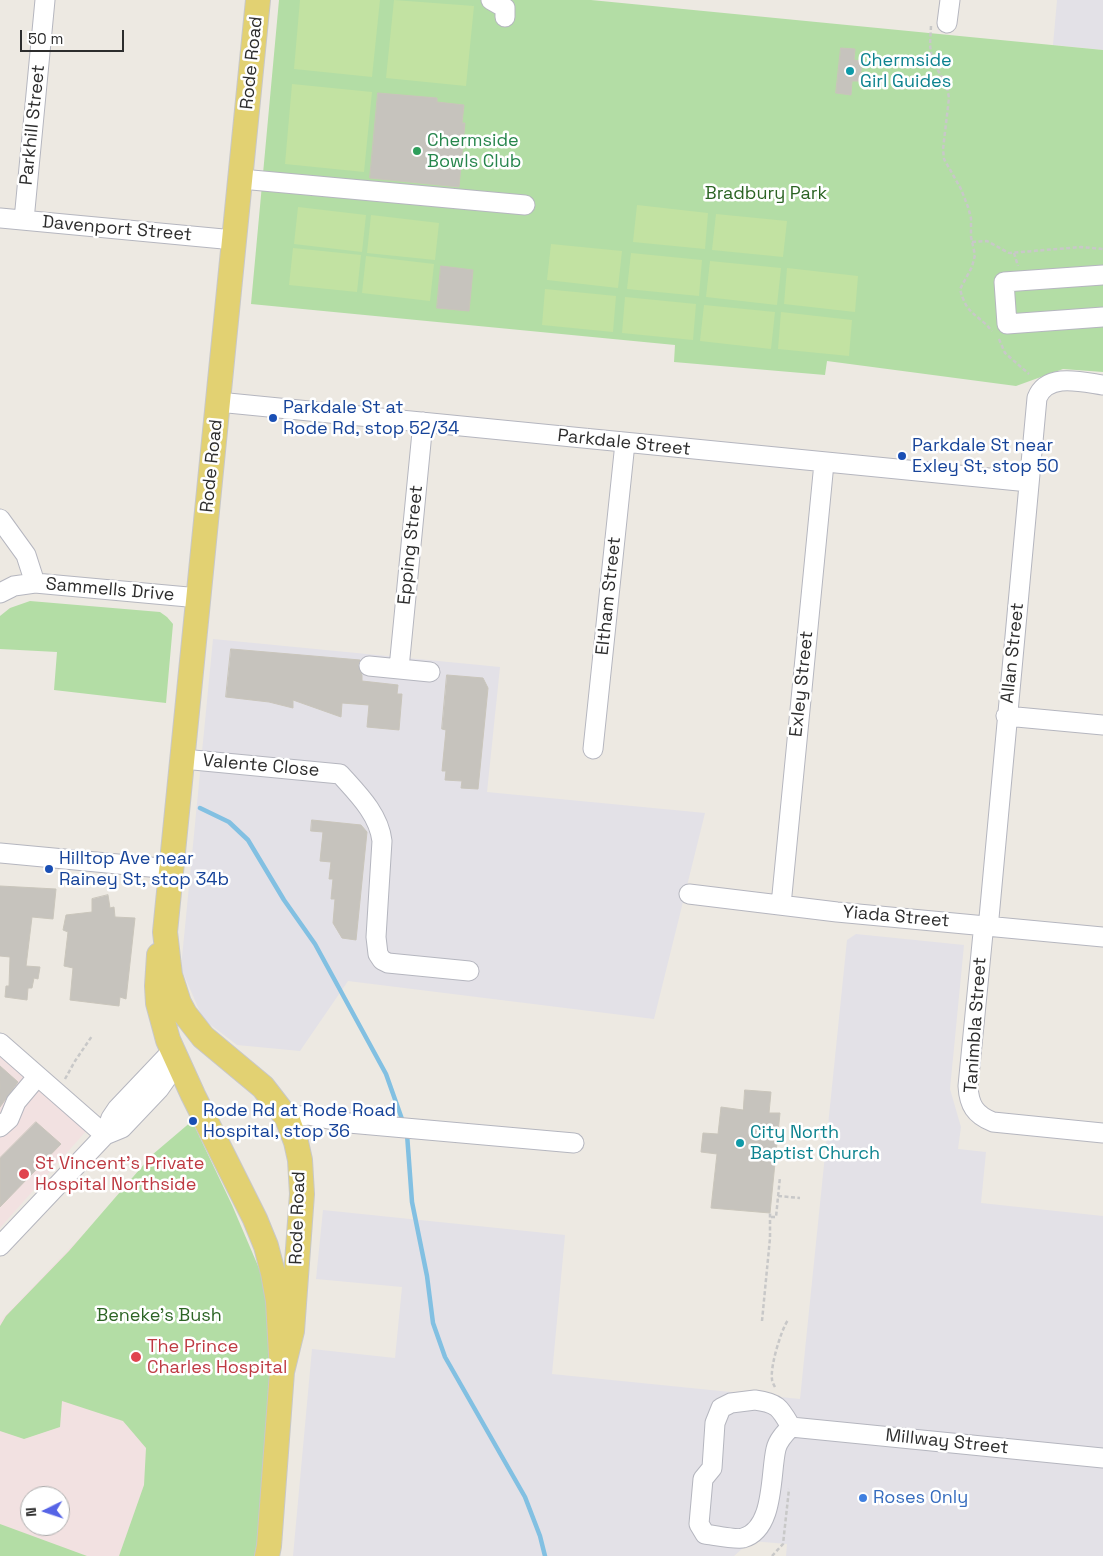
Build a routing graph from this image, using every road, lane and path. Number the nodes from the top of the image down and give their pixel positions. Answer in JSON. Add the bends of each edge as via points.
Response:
{"nodes":[{"id":1,"x":45,"y":0,"type":"edge"},
{"id":2,"x":258,"y":0,"type":"edge"},
{"id":3,"x":491,"y":0,"type":"edge"},
{"id":4,"x":950,"y":0,"type":"edge"},
{"id":5,"x":505,"y":17,"type":"dead end"},
{"id":6,"x":939,"y":24,"type":"joint"},
{"id":7,"x":241,"y":179,"type":"junction"},
{"id":8,"x":525,"y":205,"type":"dead end"},
{"id":9,"x":0,"y":218,"type":"edge"},
{"id":10,"x":24,"y":220,"type":"junction"},
{"id":11,"x":234,"y":240,"type":"junction"},
{"id":12,"x":972,"y":242,"type":"junction"},
{"id":13,"x":1103,"y":249,"type":"edge"},
{"id":14,"x":1103,"y":275,"type":"edge"},
{"id":15,"x":1103,"y":317,"type":"edge"},
{"id":16,"x":1029,"y":374,"type":"dead end"},
{"id":17,"x":1103,"y":385,"type":"edge"},
{"id":18,"x":218,"y":402,"type":"junction"},
{"id":19,"x":423,"y":422,"type":"junction"},
{"id":20,"x":624,"y":443,"type":"junction"},
{"id":21,"x":824,"y":463,"type":"junction"},
{"id":22,"x":1029,"y":482,"type":"junction"},
{"id":23,"x":0,"y":519,"type":"edge"},
{"id":24,"x":35,"y":583,"type":"junction"},
{"id":25,"x":0,"y":592,"type":"edge"},
{"id":26,"x":199,"y":598,"type":"junction"},
{"id":27,"x":369,"y":666,"type":"dead end"},
{"id":28,"x":399,"y":668,"type":"junction"},
{"id":29,"x":430,"y":672,"type":"dead end"},
{"id":30,"x":1006,"y":716,"type":"junction"},
{"id":31,"x":1103,"y":725,"type":"edge"},
{"id":32,"x":593,"y":749,"type":"dead end"},
{"id":33,"x":183,"y":759,"type":"junction"},
{"id":34,"x":0,"y":853,"type":"edge"},
{"id":35,"x":171,"y":869,"type":"junction"},
{"id":36,"x":689,"y":894,"type":"dead end"},
{"id":37,"x":781,"y":905,"type":"junction"},
{"id":38,"x":985,"y":925,"type":"junction"},
{"id":39,"x":165,"y":932,"type":"junction"},
{"id":40,"x":1103,"y":937,"type":"edge"},
{"id":41,"x":469,"y":971,"type":"dead end"},
{"id":42,"x":170,"y":975,"type":"junction"},
{"id":43,"x":92,"y":1036,"type":"dead end"},
{"id":44,"x":0,"y":1043,"type":"edge"},
{"id":45,"x":177,"y":1054,"type":"junction"},
{"id":46,"x":233,"y":1062,"type":"junction"},
{"id":47,"x":37,"y":1077,"type":"junction"},
{"id":48,"x":63,"y":1083,"type":"dead end"},
{"id":49,"x":155,"y":1094,"type":"junction"},
{"id":50,"x":193,"y":1095,"type":"junction"},
{"id":51,"x":287,"y":1118,"type":"junction"},
{"id":52,"x":0,"y":1127,"type":"edge"},
{"id":53,"x":1103,"y":1133,"type":"edge"},
{"id":54,"x":106,"y":1135,"type":"junction"},
{"id":55,"x":574,"y":1143,"type":"dead end"},
{"id":56,"x":780,"y":1177,"type":"dead end"},
{"id":57,"x":778,"y":1196,"type":"junction"},
{"id":58,"x":800,"y":1198,"type":"dead end"},
{"id":59,"x":0,"y":1246,"type":"edge"},
{"id":60,"x":788,"y":1320,"type":"dead end"},
{"id":61,"x":762,"y":1321,"type":"dead end"},
{"id":62,"x":282,"y":1372,"type":"junction"},
{"id":63,"x":776,"y":1406,"type":"junction"},
{"id":64,"x":792,"y":1427,"type":"junction"},
{"id":65,"x":1103,"y":1458,"type":"edge"},
{"id":66,"x":269,"y":1553,"type":"edge"}],
"edges":[{"from":1,"to":10,"type":"street","name":"Parkhill Street"},
{"from":2,"to":7,"type":"main road","name":"Rode Road"},
{"from":3,"to":5,"type":"street","via":[[505,8]]},
{"from":4,"to":6,"type":"street"},
{"from":6,"to":12,"type":"path","via":[[930,45],[932,60],[947,86],[949,98],[944,159],[961,189],[971,218]]},
{"from":7,"to":8,"type":"street"},
{"from":7,"to":11,"type":"main road","name":"Rode Road"},
{"from":9,"to":10,"type":"street","name":"Davenport Street"},
{"from":10,"to":11,"type":"street","name":"Davenport Street"},
{"from":11,"to":18,"type":"main road","name":"Rode Road"},
{"from":12,"to":13,"type":"path","via":[[987,241],[1009,253],[1081,247]]},
{"from":12,"to":16,"type":"path","via":[[975,255],[972,267],[960,289],[964,304],[985,323],[1006,353]]},
{"from":14,"to":15,"type":"street","via":[[1004,282],[1007,324]]},
{"from":17,"to":22,"type":"street","name":"Allan Street","via":[[1063,381],[1049,384],[1042,390],[1037,398]]},
{"from":18,"to":19,"type":"street","name":"Parkdale Street"},
{"from":18,"to":26,"type":"main road","name":"Rode Road"},
{"from":19,"to":20,"type":"street","name":"Parkdale Street"},
{"from":19,"to":28,"type":"street","name":"Epping Street"},
{"from":20,"to":21,"type":"street","name":"Parkdale Street"},
{"from":20,"to":32,"type":"street","name":"Eltham Street"},
{"from":21,"to":22,"type":"street","name":"Parkdale Street"},
{"from":21,"to":37,"type":"street","name":"Exley Street"},
{"from":22,"to":30,"type":"street","name":"Allan Street"},
{"from":23,"to":24,"type":"street","name":"Sammells Drive","via":[[26,556]]},
{"from":24,"to":25,"type":"street"},
{"from":24,"to":26,"type":"street","name":"Sammells Drive"},
{"from":26,"to":33,"type":"main road","name":"Rode Road"},
{"from":27,"to":28,"type":"street"},
{"from":28,"to":29,"type":"street"},
{"from":30,"to":31,"type":"street"},
{"from":30,"to":38,"type":"street","name":"Allan Street"},
{"from":33,"to":35,"type":"main road","name":"Rode Road"},
{"from":33,"to":41,"type":"street","name":"Valente Close","via":[[340,774],[372,814],[381,832],[378,954],[388,963]]},
{"from":34,"to":35,"type":"street"},
{"from":35,"to":39,"type":"main road","name":"Rode Road"},
{"from":36,"to":37,"type":"street","name":"Yiada Street"},
{"from":37,"to":38,"type":"street","name":"Yiada Street"},
{"from":38,"to":40,"type":"street","name":"Yiada Street"},
{"from":38,"to":53,"type":"street","name":"Tanimbla Street","via":[[968,1086],[973,1109],[993,1122]]},
{"from":39,"to":42,"type":"main road","name":"Rode Road"},
{"from":39,"to":45,"type":"main road","name":"Rode Road","via":[[158,958],[156,986],[160,1011]]},
{"from":42,"to":45,"type":"main road","via":[[173,1008],[182,1042]]},
{"from":42,"to":46,"type":"main road","name":"Rode Road","via":[[179,1002],[192,1024]]},
{"from":43,"to":48,"type":"path"},
{"from":44,"to":47,"type":"street"},
{"from":45,"to":46,"type":"main road","via":[[204,1049]]},
{"from":45,"to":49,"type":"street"},
{"from":45,"to":50,"type":"main road","name":"Rode Road"},
{"from":45,"to":54,"type":"street","via":[[117,1109]]},
{"from":46,"to":51,"type":"main road","name":"Rode Road","via":[[263,1087]]},
{"from":47,"to":52,"type":"street"},
{"from":47,"to":54,"type":"street"},
{"from":49,"to":50,"type":"street","via":[[173,1090]]},
{"from":49,"to":54,"type":"street","via":[[122,1128]]},
{"from":50,"to":62,"type":"main road","name":"Rode Road","via":[[266,1246],[278,1301]]},
{"from":51,"to":55,"type":"street","via":[[308,1115],[350,1123]]},
{"from":51,"to":62,"type":"main road","name":"Rode Road","via":[[300,1160],[302,1194],[292,1331]]},
{"from":54,"to":59,"type":"street"},
{"from":56,"to":57,"type":"path"},
{"from":57,"to":58,"type":"path"},
{"from":57,"to":61,"type":"path","via":[[776,1217],[771,1215]]},
{"from":60,"to":63,"type":"path","via":[[782,1329],[773,1366]]},
{"from":62,"to":66,"type":"main road","name":"Rode Road"},
{"from":63,"to":64,"type":"street"},
{"from":63,"to":64,"type":"street","via":[[755,1400],[731,1403],[722,1408],[715,1423],[712,1468],[703,1479],[699,1524],[705,1534],[743,1538],[758,1528],[770,1499],[776,1447]]},
{"from":64,"to":65,"type":"street","name":"Millway Street"}]}
